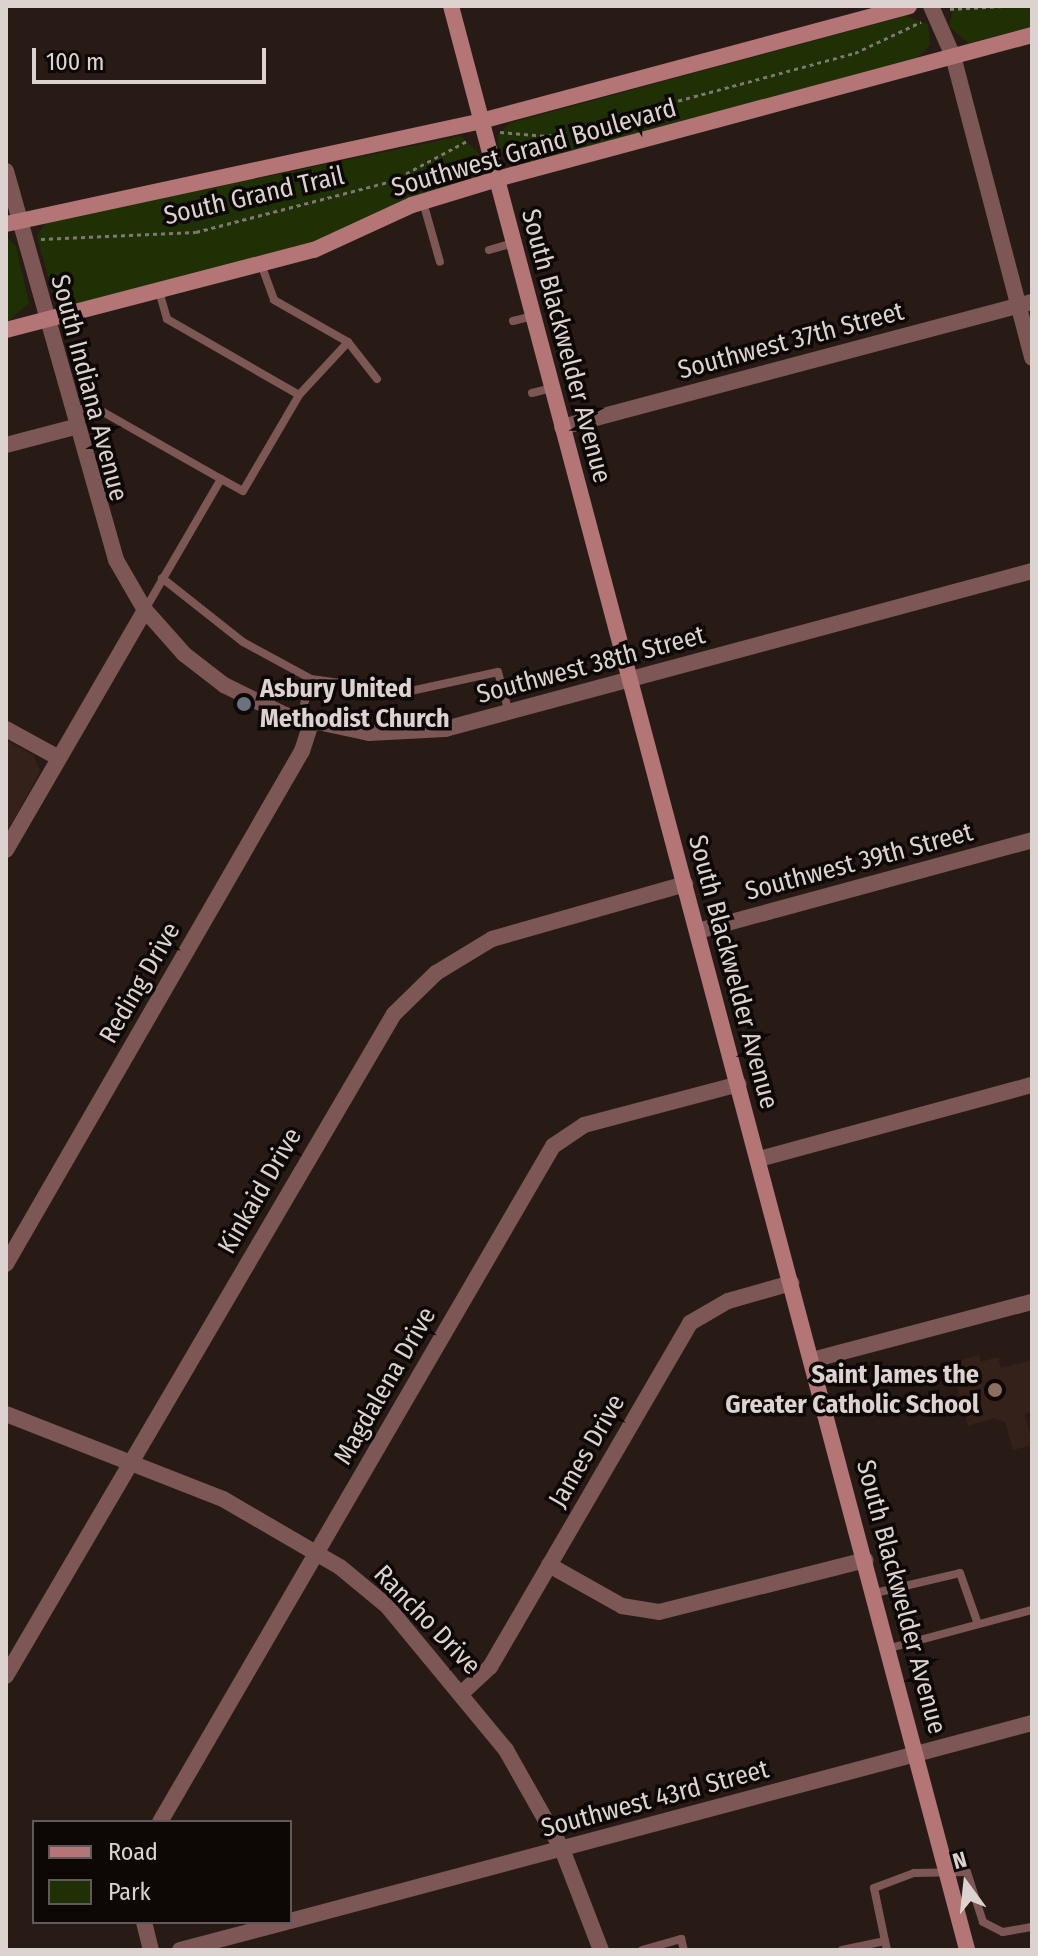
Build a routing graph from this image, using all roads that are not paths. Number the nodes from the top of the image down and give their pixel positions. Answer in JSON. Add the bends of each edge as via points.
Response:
{"nodes":[{"id":1,"x":451,"y":6,"type":"edge"},
{"id":2,"x":909,"y":6,"type":"edge"},
{"id":3,"x":933,"y":10,"type":"edge"},
{"id":4,"x":1032,"y":35,"type":"edge"},
{"id":5,"x":953,"y":56,"type":"junction"},
{"id":6,"x":483,"y":128,"type":"junction"},
{"id":7,"x":6,"y":171,"type":"edge"},
{"id":8,"x":497,"y":179,"type":"junction"},
{"id":9,"x":423,"y":202,"type":"junction"},
{"id":10,"x":13,"y":222,"type":"edge"},
{"id":11,"x":514,"y":243,"type":"junction"},
{"id":12,"x":489,"y":250,"type":"dead end"},
{"id":13,"x":440,"y":262,"type":"dead end"},
{"id":14,"x":260,"y":264,"type":"junction"},
{"id":15,"x":159,"y":290,"type":"junction"},
{"id":16,"x":1025,"y":304,"type":"edge"},
{"id":17,"x":533,"y":316,"type":"junction"},
{"id":18,"x":47,"y":320,"type":"junction"},
{"id":19,"x":513,"y":321,"type":"dead end"},
{"id":20,"x":6,"y":330,"type":"edge"},
{"id":21,"x":348,"y":342,"type":"junction"},
{"id":22,"x":1032,"y":358,"type":"edge"},
{"id":23,"x":377,"y":379,"type":"dead end"},
{"id":24,"x":552,"y":388,"type":"junction"},
{"id":25,"x":532,"y":393,"type":"dead end"},
{"id":26,"x":299,"y":395,"type":"junction"},
{"id":27,"x":73,"y":418,"type":"junction"},
{"id":28,"x":562,"y":427,"type":"junction"},
{"id":29,"x":6,"y":445,"type":"edge"},
{"id":30,"x":221,"y":479,"type":"junction"},
{"id":31,"x":1032,"y":571,"type":"edge"},
{"id":32,"x":162,"y":578,"type":"junction"},
{"id":33,"x":145,"y":610,"type":"junction"},
{"id":34,"x":311,"y":679,"type":"junction"},
{"id":35,"x":630,"y":679,"type":"junction"},
{"id":36,"x":509,"y":713,"type":"junction"},
{"id":37,"x":305,"y":721,"type":"junction"},
{"id":38,"x":6,"y":729,"type":"edge"},
{"id":39,"x":59,"y":758,"type":"junction"},
{"id":40,"x":1032,"y":840,"type":"edge"},
{"id":41,"x":6,"y":850,"type":"edge"},
{"id":42,"x":685,"y":884,"type":"junction"},
{"id":43,"x":698,"y":931,"type":"junction"},
{"id":44,"x":739,"y":1084,"type":"junction"},
{"id":45,"x":1032,"y":1085,"type":"edge"},
{"id":46,"x":759,"y":1159,"type":"junction"},
{"id":47,"x":6,"y":1264,"type":"edge"},
{"id":48,"x":791,"y":1283,"type":"junction"},
{"id":49,"x":1032,"y":1302,"type":"edge"},
{"id":50,"x":812,"y":1360,"type":"junction"},
{"id":51,"x":6,"y":1414,"type":"edge"},
{"id":52,"x":132,"y":1460,"type":"junction"},
{"id":53,"x":317,"y":1552,"type":"junction"},
{"id":54,"x":866,"y":1560,"type":"junction"},
{"id":55,"x":549,"y":1565,"type":"junction"},
{"id":56,"x":875,"y":1593,"type":"junction"},
{"id":57,"x":1032,"y":1610,"type":"edge"},
{"id":58,"x":978,"y":1624,"type":"junction"},
{"id":59,"x":890,"y":1648,"type":"junction"},
{"id":60,"x":6,"y":1676,"type":"edge"},
{"id":61,"x":463,"y":1692,"type":"junction"},
{"id":62,"x":1032,"y":1723,"type":"edge"},
{"id":63,"x":918,"y":1753,"type":"junction"},
{"id":64,"x":161,"y":1820,"type":"edge"},
{"id":65,"x":562,"y":1849,"type":"junction"},
{"id":66,"x":951,"y":1874,"type":"junction"},
{"id":67,"x":292,"y":1920,"type":"edge"},
{"id":68,"x":144,"y":1924,"type":"edge"},
{"id":69,"x":277,"y":1924,"type":"edge"},
{"id":70,"x":1032,"y":1927,"type":"edge"},
{"id":71,"x":886,"y":1945,"type":"edge"},
{"id":72,"x":151,"y":1950,"type":"edge"},
{"id":73,"x":180,"y":1950,"type":"edge"},
{"id":74,"x":601,"y":1950,"type":"edge"},
{"id":75,"x":642,"y":1950,"type":"edge"},
{"id":76,"x":684,"y":1950,"type":"edge"},
{"id":77,"x":842,"y":1950,"type":"edge"},
{"id":78,"x":967,"y":1950,"type":"edge"}],
"edges":[{"from":1,"to":6,"type":"street","name":"South Blackwelder Avenue"},
{"from":2,"to":6,"type":"street","name":"Southwest Grand Boulevard"},
{"from":3,"to":5,"type":"street"},
{"from":4,"to":5,"type":"street","name":"Southwest Grand Boulevard"},
{"from":5,"to":8,"type":"street","name":"Southwest Grand Boulevard"},
{"from":5,"to":16,"type":"street"},
{"from":6,"to":8,"type":"street","name":"South Blackwelder Avenue"},
{"from":6,"to":10,"type":"street","name":"Southwest Grand Boulevard"},
{"from":7,"to":10,"type":"street","name":"South Indiana Avenue"},
{"from":8,"to":9,"type":"street","name":"Southwest Grand Boulevard"},
{"from":8,"to":11,"type":"street","name":"South Blackwelder Avenue"},
{"from":9,"to":13,"type":"lane"},
{"from":9,"to":14,"type":"street","name":"Southwest Grand Boulevard","via":[[314,250]]},
{"from":10,"to":18,"type":"street","name":"South Indiana Avenue","via":[[25,241]]},
{"from":11,"to":12,"type":"lane"},
{"from":11,"to":17,"type":"street","name":"South Blackwelder Avenue"},
{"from":14,"to":15,"type":"street","name":"Southwest Grand Boulevard"},
{"from":14,"to":21,"type":"lane","via":[[274,300]]},
{"from":15,"to":18,"type":"street","name":"Southwest Grand Boulevard"},
{"from":15,"to":26,"type":"lane","via":[[167,319]]},
{"from":16,"to":22,"type":"street"},
{"from":16,"to":28,"type":"street","name":"Southwest 37th Street"},
{"from":17,"to":19,"type":"lane"},
{"from":17,"to":24,"type":"street","name":"South Blackwelder Avenue"},
{"from":18,"to":20,"type":"street","name":"Southwest Grand Boulevard"},
{"from":18,"to":27,"type":"street","name":"South Indiana Avenue"},
{"from":21,"to":23,"type":"lane"},
{"from":21,"to":26,"type":"lane"},
{"from":24,"to":25,"type":"lane"},
{"from":24,"to":28,"type":"street","name":"South Blackwelder Avenue"},
{"from":26,"to":30,"type":"lane","via":[[243,491]]},
{"from":27,"to":29,"type":"street"},
{"from":27,"to":30,"type":"lane","via":[[96,408]]},
{"from":27,"to":33,"type":"street","name":"South Indiana Avenue","via":[[104,533]]},
{"from":28,"to":35,"type":"street","name":"South Blackwelder Avenue"},
{"from":30,"to":32,"type":"lane"},
{"from":31,"to":35,"type":"street","name":"Southwest 38th Street"},
{"from":32,"to":33,"type":"lane"},
{"from":32,"to":34,"type":"lane","via":[[243,642]]},
{"from":33,"to":37,"type":"street","name":"Southwest 38th Street","via":[[224,685]]},
{"from":33,"to":39,"type":"street"},
{"from":34,"to":36,"type":"lane","via":[[406,692],[498,672]]},
{"from":34,"to":37,"type":"lane"},
{"from":35,"to":36,"type":"street","name":"Southwest 38th Street"},
{"from":35,"to":42,"type":"street","name":"South Blackwelder Avenue"},
{"from":36,"to":37,"type":"street","name":"Southwest 38th Street","via":[[408,733]]},
{"from":37,"to":47,"type":"street","name":"Reding Drive","via":[[302,751]]},
{"from":38,"to":39,"type":"street"},
{"from":39,"to":41,"type":"street"},
{"from":40,"to":43,"type":"street","name":"Southwest 39th Street"},
{"from":42,"to":43,"type":"street","name":"South Blackwelder Avenue"},
{"from":42,"to":52,"type":"street","name":"Kinkaid Drive","via":[[492,939],[404,1003],[370,1049]]},
{"from":43,"to":44,"type":"street","name":"South Blackwelder Avenue"},
{"from":44,"to":46,"type":"street","name":"South Blackwelder Avenue"},
{"from":44,"to":53,"type":"street","name":"Magdalena Drive","via":[[584,1125],[553,1146]]},
{"from":45,"to":46,"type":"street"},
{"from":46,"to":48,"type":"street","name":"South Blackwelder Avenue"},
{"from":48,"to":50,"type":"street","name":"South Blackwelder Avenue"},
{"from":48,"to":55,"type":"street","name":"James Drive","via":[[720,1304],[690,1323]]},
{"from":49,"to":50,"type":"street"},
{"from":50,"to":54,"type":"street","name":"South Blackwelder Avenue"},
{"from":51,"to":52,"type":"street","name":"Rancho Drive"},
{"from":52,"to":53,"type":"street","name":"Rancho Drive"},
{"from":52,"to":60,"type":"street","name":"Kinkaid Drive"},
{"from":53,"to":61,"type":"street","name":"Rancho Drive","via":[[387,1606]]},
{"from":53,"to":64,"type":"street","name":"Magdalena Drive"},
{"from":54,"to":55,"type":"street","via":[[659,1612],[622,1606]]},
{"from":54,"to":56,"type":"street","name":"South Blackwelder Avenue"},
{"from":55,"to":61,"type":"street","name":"James Drive","via":[[490,1667]]},
{"from":56,"to":58,"type":"lane","via":[[960,1573]]},
{"from":56,"to":59,"type":"street","name":"South Blackwelder Avenue"},
{"from":57,"to":58,"type":"lane"},
{"from":58,"to":59,"type":"lane"},
{"from":59,"to":63,"type":"street","name":"South Blackwelder Avenue"},
{"from":61,"to":65,"type":"street","name":"Rancho Drive"},
{"from":62,"to":63,"type":"street","name":"Southwest 43rd Street"},
{"from":63,"to":65,"type":"street","name":"Southwest 43rd Street"},
{"from":63,"to":66,"type":"street","name":"South Blackwelder Avenue"},
{"from":65,"to":67,"type":"street","name":"Southwest 43rd Street"},
{"from":65,"to":74,"type":"street","name":"Rancho Drive"},
{"from":66,"to":70,"type":"lane","via":[[967,1872],[989,1927]]},
{"from":66,"to":71,"type":"lane","via":[[878,1883],[872,1897]]},
{"from":66,"to":78,"type":"street","name":"South Blackwelder Avenue"},
{"from":68,"to":72,"type":"street"},
{"from":69,"to":73,"type":"street","name":"Southwest 43rd Street"},
{"from":71,"to":77,"type":"lane"},
{"from":75,"to":76,"type":"lane","via":[[681,1939]]}]}
